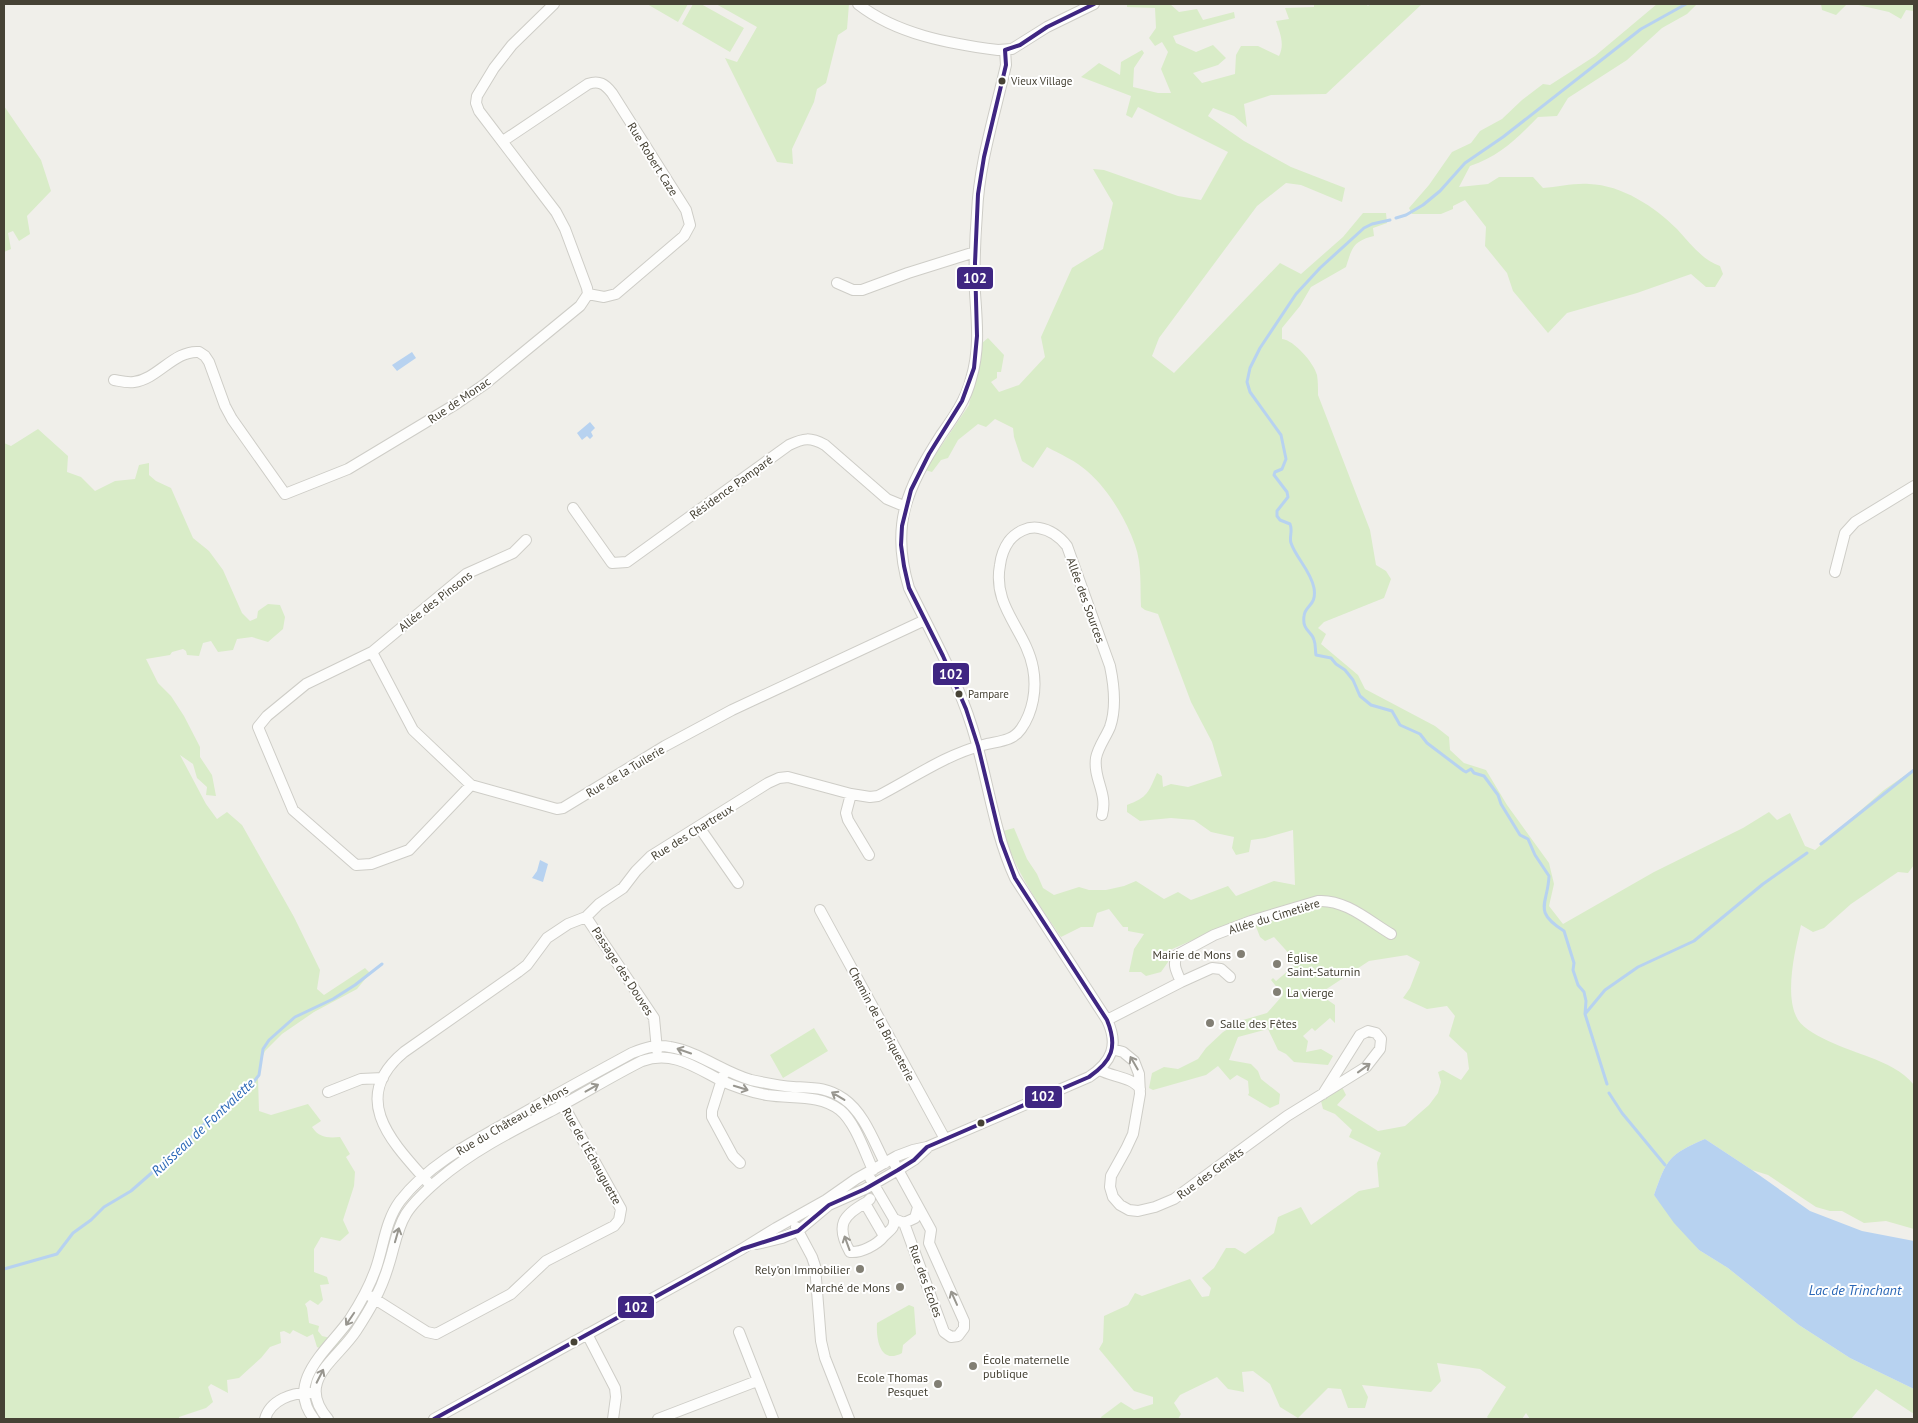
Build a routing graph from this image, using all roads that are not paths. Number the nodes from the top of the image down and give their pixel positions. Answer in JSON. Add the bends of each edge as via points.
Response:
{"nodes":[{"id":1,"x":554,"y":4,"type":"edge"},
{"id":2,"x":858,"y":4,"type":"edge"},
{"id":3,"x":1094,"y":4,"type":"edge"},
{"id":4,"x":1005,"y":50,"type":"junction"},
{"id":5,"x":503,"y":141,"type":"junction"},
{"id":6,"x":975,"y":252,"type":"junction"},
{"id":7,"x":837,"y":283,"type":"dead end"},
{"id":8,"x":588,"y":294,"type":"junction"},
{"id":9,"x":114,"y":380,"type":"dead end"},
{"id":10,"x":1914,"y":486,"type":"edge"},
{"id":11,"x":904,"y":506,"type":"junction"},
{"id":12,"x":573,"y":508,"type":"dead end"},
{"id":13,"x":526,"y":540,"type":"dead end"},
{"id":14,"x":1835,"y":572,"type":"dead end"},
{"id":15,"x":925,"y":620,"type":"junction"},
{"id":16,"x":372,"y":652,"type":"junction"},
{"id":17,"x":978,"y":747,"type":"junction"},
{"id":18,"x":471,"y":785,"type":"junction"},
{"id":19,"x":851,"y":794,"type":"junction"},
{"id":20,"x":1102,"y":815,"type":"dead end"},
{"id":21,"x":700,"y":827,"type":"junction"},
{"id":22,"x":869,"y":855,"type":"dead end"},
{"id":23,"x":738,"y":883,"type":"dead end"},
{"id":24,"x":820,"y":910,"type":"dead end"},
{"id":25,"x":586,"y":917,"type":"junction"},
{"id":26,"x":1391,"y":934,"type":"dead end"},
{"id":27,"x":1230,"y":977,"type":"dead end"},
{"id":28,"x":1182,"y":982,"type":"junction"},
{"id":29,"x":1107,"y":1020,"type":"junction"},
{"id":30,"x":657,"y":1045,"type":"junction"},
{"id":31,"x":1112,"y":1049,"type":"junction"},
{"id":32,"x":657,"y":1057,"type":"junction"},
{"id":33,"x":725,"y":1070,"type":"junction"},
{"id":34,"x":1100,"y":1070,"type":"junction"},
{"id":35,"x":383,"y":1078,"type":"junction"},
{"id":36,"x":721,"y":1080,"type":"junction"},
{"id":37,"x":812,"y":1087,"type":"junction"},
{"id":38,"x":1140,"y":1089,"type":"junction"},
{"id":39,"x":328,"y":1092,"type":"dead end"},
{"id":40,"x":558,"y":1094,"type":"junction"},
{"id":41,"x":1322,"y":1094,"type":"junction"},
{"id":42,"x":812,"y":1098,"type":"junction"},
{"id":43,"x":563,"y":1104,"type":"junction"},
{"id":44,"x":852,"y":1115,"type":"junction"},
{"id":45,"x":945,"y":1139,"type":"junction"},
{"id":46,"x":927,"y":1148,"type":"junction"},
{"id":47,"x":888,"y":1161,"type":"junction"},
{"id":48,"x":740,"y":1163,"type":"dead end"},
{"id":49,"x":870,"y":1171,"type":"junction"},
{"id":50,"x":900,"y":1174,"type":"junction"},
{"id":51,"x":424,"y":1178,"type":"junction"},
{"id":52,"x":431,"y":1186,"type":"junction"},
{"id":53,"x":876,"y":1189,"type":"junction"},
{"id":54,"x":867,"y":1202,"type":"junction"},
{"id":55,"x":918,"y":1207,"type":"junction"},
{"id":56,"x":792,"y":1219,"type":"junction"},
{"id":57,"x":894,"y":1219,"type":"junction"},
{"id":58,"x":904,"y":1223,"type":"junction"},
{"id":59,"x":798,"y":1231,"type":"junction"},
{"id":60,"x":884,"y":1236,"type":"junction"},
{"id":61,"x":742,"y":1249,"type":"junction"},
{"id":62,"x":365,"y":1294,"type":"junction"},
{"id":63,"x":375,"y":1300,"type":"junction"},
{"id":64,"x":739,"y":1332,"type":"dead end"},
{"id":65,"x":587,"y":1334,"type":"junction"},
{"id":66,"x":757,"y":1382,"type":"junction"},
{"id":67,"x":310,"y":1393,"type":"junction"},
{"id":68,"x":265,"y":1419,"type":"edge"},
{"id":69,"x":314,"y":1419,"type":"edge"},
{"id":70,"x":328,"y":1419,"type":"edge"},
{"id":71,"x":434,"y":1419,"type":"edge"},
{"id":72,"x":613,"y":1419,"type":"edge"},
{"id":73,"x":658,"y":1419,"type":"edge"},
{"id":74,"x":773,"y":1419,"type":"edge"},
{"id":75,"x":849,"y":1419,"type":"edge"}],
"edges":[{"from":1,"to":5,"type":"street","via":[[512,45],[477,96],[479,111]]},
{"from":2,"to":4,"type":"street","via":[[904,30]]},
{"from":3,"to":4,"type":"street"},
{"from":4,"to":6,"type":"street","via":[[1006,65],[980,179]]},
{"from":5,"to":8,"type":"street","via":[[556,212]]},
{"from":5,"to":8,"type":"street","name":"Rue Robert Caze","via":[[588,84],[602,83],[612,93],[686,210],[690,225],[684,236],[624,288],[610,297]]},
{"from":6,"to":7,"type":"street","via":[[862,290]]},
{"from":6,"to":11,"type":"street","via":[[978,335],[971,381],[958,409],[917,474]]},
{"from":8,"to":9,"type":"street","name":"Rue de Monac","via":[[580,306],[456,404],[348,469],[285,494],[232,419],[205,356],[199,352],[185,353],[144,379],[134,382]]},
{"from":10,"to":14,"type":"street","via":[[1855,522],[1845,533]]},
{"from":11,"to":12,"type":"street","name":"Résidence Pamparé","via":[[887,499],[825,445],[813,439],[789,444],[626,562],[612,563]]},
{"from":11,"to":15,"type":"street","via":[[901,537],[903,570]]},
{"from":13,"to":16,"type":"street","name":"Allée des Pinsons","via":[[513,553],[466,574]]},
{"from":15,"to":17,"type":"street","via":[[960,694]]},
{"from":15,"to":18,"type":"street","name":"Rue de la Tuilerie","via":[[732,710],[563,808],[551,808]]},
{"from":16,"to":18,"type":"street","name":"Rue de la Tuilerie","via":[[413,730]]},
{"from":16,"to":18,"type":"street","name":"Allée des Pinsons","via":[[306,684],[258,727],[293,810],[356,865],[371,864],[409,850]]},
{"from":17,"to":19,"type":"street","name":"Rue des Chartreux","via":[[954,754],[878,796],[870,798]]},
{"from":17,"to":20,"type":"street","name":"Allée des Sources","via":[[1017,735],[1031,709],[1035,688],[1033,666],[1001,600],[998,576],[1004,550],[1013,536],[1031,528],[1047,530],[1062,539],[1071,555],[1112,673],[1113,714],[1096,758],[1104,802]]},
{"from":17,"to":29,"type":"street","via":[[997,832],[1015,878]]},
{"from":19,"to":21,"type":"street","name":"Rue des Chartreux","via":[[796,778],[780,778]]},
{"from":19,"to":22,"type":"street","via":[[846,813],[848,820]]},
{"from":21,"to":23,"type":"street"},
{"from":21,"to":25,"type":"street","name":"Rue des Chartreux","via":[[651,856],[623,888]]},
{"from":24,"to":45,"type":"street","name":"Chemin de la Briqueterie"},
{"from":25,"to":30,"type":"street","name":"Passage des Douves","via":[[654,1018]]},
{"from":25,"to":35,"type":"street","name":"Rue des Chartreux","via":[[568,924],[548,938],[527,965],[395,1059]]},
{"from":26,"to":28,"type":"street","name":"Allée du Cimetière","via":[[1339,903],[1318,901],[1214,935],[1177,955],[1174,966]]},
{"from":27,"to":28,"type":"street","via":[[1220,969],[1212,968]]},
{"from":28,"to":29,"type":"street"},
{"from":29,"to":31,"type":"street","via":[[1112,1031]]},
{"from":30,"to":32,"type":"street","name":"Passage des Douves"},
{"from":33,"to":30,"type":"street","name":"Rue du Château de Mons","one_way":true,"via":[[687,1051]]},
{"from":30,"to":40,"type":"street","name":"Rue du Château de Mons","via":[[632,1053]]},
{"from":31,"to":34,"type":"street"},
{"from":38,"to":31,"type":"street","name":"Rue des Genêts","one_way":true,"via":[[1134,1061],[1123,1052]]},
{"from":32,"to":36,"type":"street","name":"Rue du Château de Mons","via":[[682,1061]]},
{"from":43,"to":32,"type":"street","name":"Rue du Château de Mons","one_way":true,"via":[[642,1061]]},
{"from":33,"to":36,"type":"street"},
{"from":33,"to":37,"type":"street","name":"Rue du Château de Mons","via":[[763,1082]]},
{"from":34,"to":38,"type":"street","via":[[1131,1081]]},
{"from":34,"to":45,"type":"street"},
{"from":35,"to":39,"type":"street","via":[[360,1079]]},
{"from":35,"to":51,"type":"street","name":"Rue des Chartreux","via":[[378,1102],[382,1122],[392,1142]]},
{"from":36,"to":42,"type":"street","name":"Rue du Château de Mons","one_way":true,"via":[[765,1094]]},
{"from":36,"to":48,"type":"street","via":[[712,1117]]},
{"from":37,"to":42,"type":"street"},
{"from":44,"to":37,"type":"street","name":"Rue du Château de Mons","one_way":true,"via":[[849,1103],[838,1095]]},
{"from":38,"to":41,"type":"street","name":"Rue des Genêts","via":[[1130,1142],[1110,1181],[1110,1192],[1116,1202],[1134,1211],[1155,1208],[1174,1199]]},
{"from":40,"to":43,"type":"street","name":"Rue de l'Échauguette"},
{"from":40,"to":51,"type":"street","name":"Rue du Château de Mons","via":[[460,1149]]},
{"from":41,"to":41,"type":"street","name":"Rue des Genêts","one_way":true,"via":[[1370,1063],[1380,1049],[1376,1033],[1368,1031],[1360,1035]]},
{"from":42,"to":44,"type":"street","name":"Rue du Château de Mons"},
{"from":43,"to":52,"type":"street","name":"Rue du Château de Mons","via":[[473,1153]]},
{"from":43,"to":63,"type":"street","name":"Rue de l'Échauguette","via":[[620,1210],[619,1220],[614,1226],[546,1261],[511,1294],[436,1334],[427,1332]]},
{"from":44,"to":47,"type":"street","name":"Rue du Château de Mons"},
{"from":44,"to":49,"type":"street","name":"Rue du Château de Mons"},
{"from":45,"to":46,"type":"street"},
{"from":46,"to":47,"type":"street","via":[[902,1153]]},
{"from":46,"to":50,"type":"street"},
{"from":47,"to":49,"type":"street"},
{"from":47,"to":50,"type":"street","name":"Rue du Château de Mons"},
{"from":49,"to":53,"type":"street","name":"Rue du Château de Mons"},
{"from":49,"to":56,"type":"street"},
{"from":50,"to":53,"type":"street"},
{"from":50,"to":55,"type":"street","name":"Rue du Château de Mons"},
{"from":51,"to":52,"type":"street","name":"Rue des Chartreux"},
{"from":51,"to":62,"type":"street","name":"Rue du Château de Mons","via":[[401,1201],[391,1217]]},
{"from":63,"to":52,"type":"street","name":"Rue du Château de Mons","one_way":true,"via":[[403,1218]]},
{"from":53,"to":54,"type":"street"},
{"from":53,"to":57,"type":"street","name":"Rue du Château de Mons"},
{"from":53,"to":59,"type":"street","via":[[829,1205]]},
{"from":54,"to":60,"type":"street","via":[[869,1212]]},
{"from":60,"to":54,"type":"street","one_way":true,"via":[[857,1253],[850,1252],[842,1228],[846,1216]]},
{"from":55,"to":58,"type":"street","via":[[915,1218]]},
{"from":58,"to":55,"type":"street","name":"Rue des Écoles","one_way":true,"via":[[944,1332],[951,1337],[958,1336],[964,1328],[964,1321],[929,1243],[931,1230]]},
{"from":56,"to":59,"type":"street"},
{"from":56,"to":61,"type":"street"},
{"from":57,"to":58,"type":"street"},
{"from":57,"to":60,"type":"street","via":[[892,1229]]},
{"from":59,"to":61,"type":"street"},
{"from":59,"to":75,"type":"street","via":[[815,1266],[819,1330],[825,1358]]},
{"from":61,"to":65,"type":"street"},
{"from":62,"to":63,"type":"street","name":"Rue de l'Échauguette"},
{"from":62,"to":67,"type":"street","name":"Rue du Château de Mons","one_way":true,"via":[[342,1330],[310,1369],[305,1384]]},
{"from":67,"to":63,"type":"street","name":"Rue du Château de Mons","one_way":true,"via":[[320,1374],[347,1344]]},
{"from":64,"to":66,"type":"street"},
{"from":65,"to":71,"type":"street"},
{"from":65,"to":72,"type":"street","via":[[615,1388]]},
{"from":66,"to":73,"type":"street"},
{"from":66,"to":74,"type":"street"},
{"from":67,"to":68,"type":"street","via":[[284,1397]]},
{"from":67,"to":69,"type":"street","via":[[308,1409]]},
{"from":67,"to":70,"type":"street"}]}
